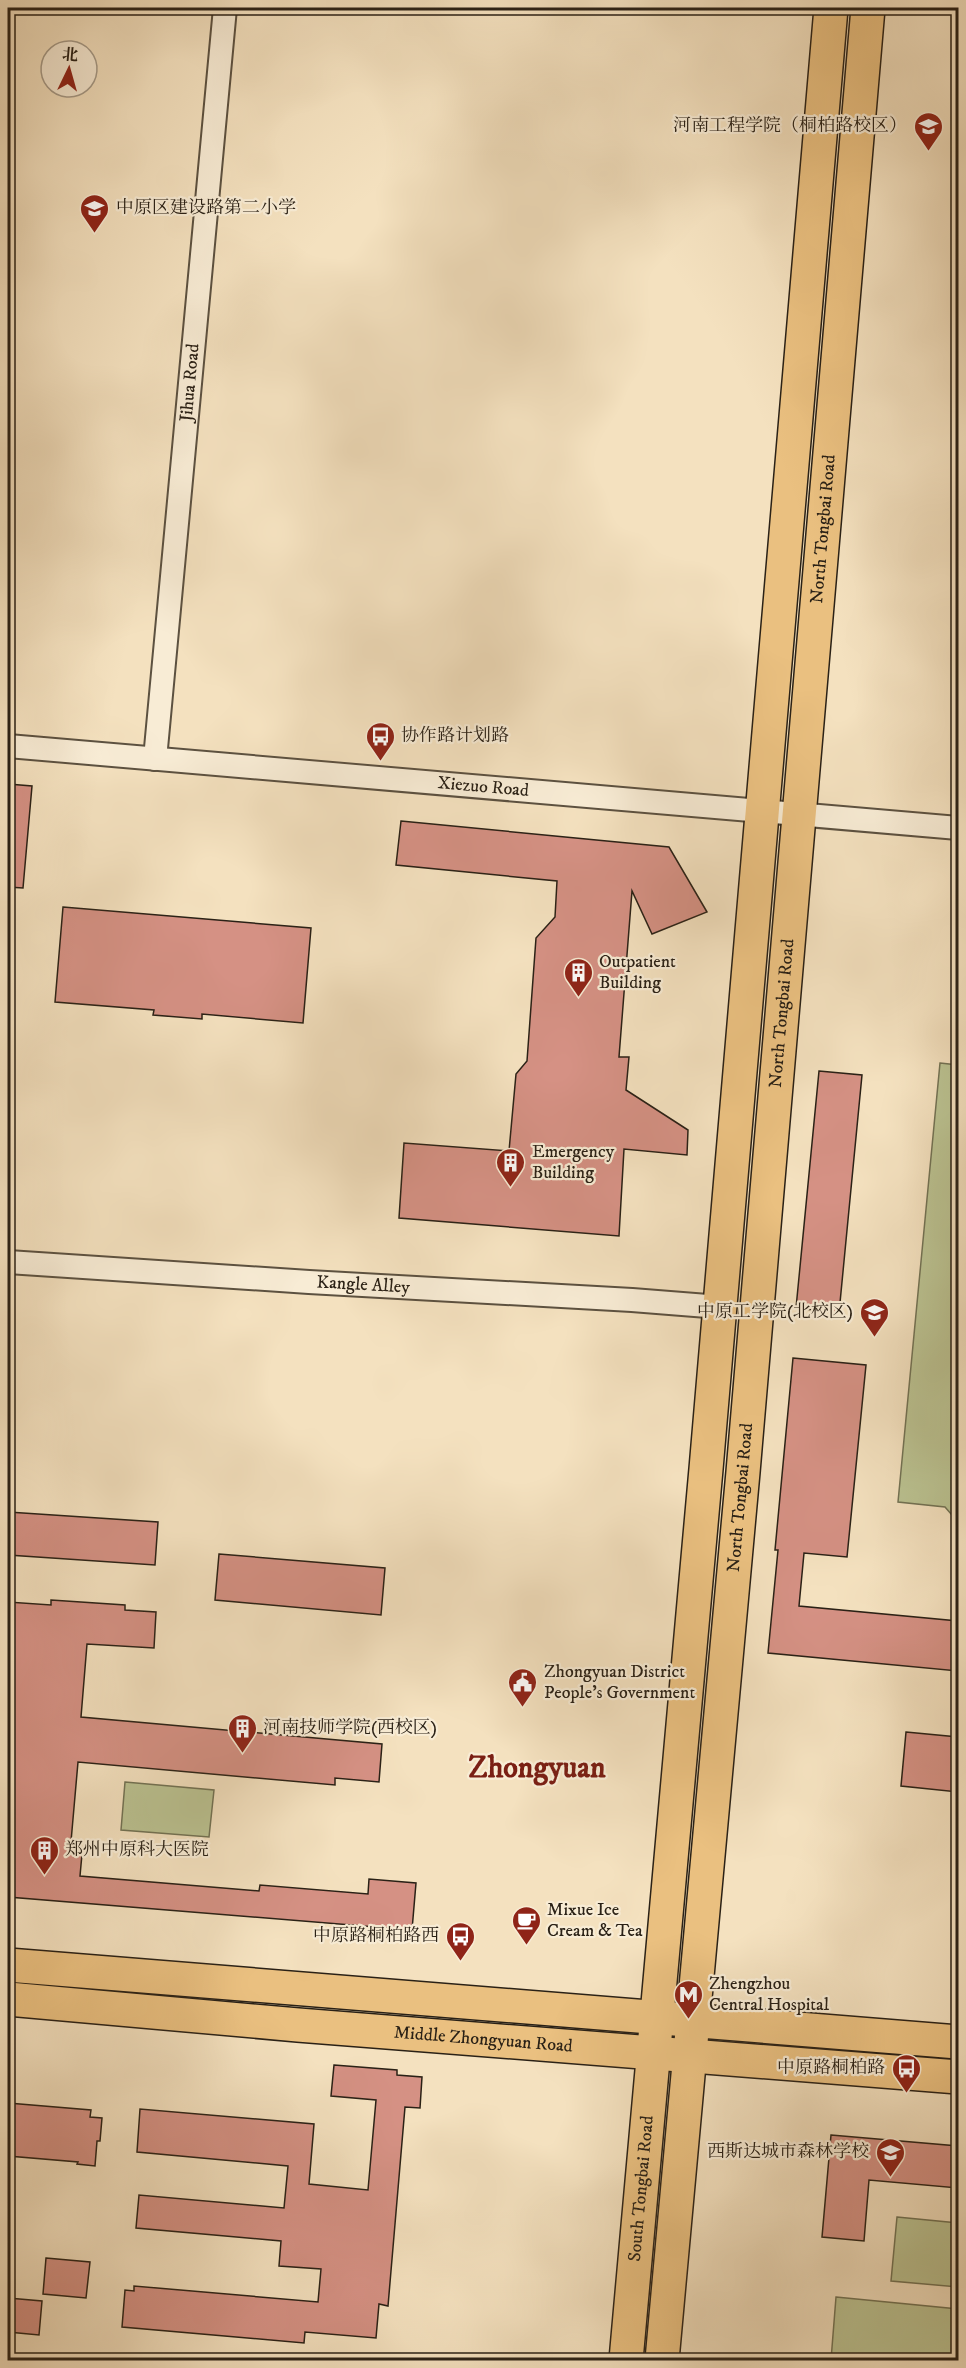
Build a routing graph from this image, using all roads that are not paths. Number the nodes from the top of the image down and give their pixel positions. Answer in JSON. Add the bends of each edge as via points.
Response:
{"nodes":[{"id":1,"x":225,"y":8,"type":"edge"},
{"id":2,"x":831,"y":8,"type":"edge"},
{"id":3,"x":868,"y":8,"type":"edge"},
{"id":4,"x":8,"y":746,"type":"edge"},
{"id":5,"x":155,"y":759,"type":"junction"},
{"id":6,"x":762,"y":812,"type":"junction"},
{"id":7,"x":799,"y":815,"type":"junction"},
{"id":8,"x":958,"y":828,"type":"edge"},
{"id":9,"x":8,"y":1262,"type":"edge"},
{"id":10,"x":720,"y":1307,"type":"junction"},
{"id":11,"x":8,"y":1965,"type":"edge"},
{"id":12,"x":8,"y":1999,"type":"edge"},
{"id":13,"x":657,"y":2017,"type":"junction"},
{"id":14,"x":694,"y":2020,"type":"junction"},
{"id":15,"x":958,"y":2042,"type":"edge"},
{"id":16,"x":654,"y":2053,"type":"junction"},
{"id":17,"x":691,"y":2056,"type":"junction"},
{"id":18,"x":958,"y":2077,"type":"edge"},
{"id":19,"x":626,"y":2361,"type":"edge"},
{"id":20,"x":662,"y":2361,"type":"edge"}],
"edges":[{"from":1,"to":5,"type":"street","name":"Jihua Road"},
{"from":2,"to":6,"type":"main road","name":"North Tongbai Road"},
{"from":3,"to":7,"type":"main road","name":"North Tongbai Road"},
{"from":4,"to":5,"type":"street","name":"Xiezuo Road"},
{"from":5,"to":6,"type":"street","name":"Xiezuo Road"},
{"from":6,"to":7,"type":"street","name":"Xiezuo Road"},
{"from":6,"to":10,"type":"main road","name":"North Tongbai Road"},
{"from":7,"to":8,"type":"street","name":"Xiezuo Road"},
{"from":7,"to":14,"type":"main road","name":"North Tongbai Road"},
{"from":9,"to":10,"type":"street","name":"Kangle Alley"},
{"from":10,"to":13,"type":"main road","name":"North Tongbai Road"},
{"from":11,"to":13,"type":"main road","name":"Middle Zhongyuan Road"},
{"from":12,"to":16,"type":"main road","name":"Middle Zhongyuan Road"},
{"from":13,"to":14,"type":"main road","name":"Middle Zhongyuan Road"},
{"from":13,"to":16,"type":"main road","name":"South Tongbai Road"},
{"from":14,"to":15,"type":"main road","name":"Middle Zhongyuan Road"},
{"from":14,"to":17,"type":"main road","name":"South Tongbai Road"},
{"from":16,"to":17,"type":"main road","name":"Middle Zhongyuan Road"},
{"from":16,"to":19,"type":"main road","name":"South Tongbai Road"},
{"from":17,"to":18,"type":"main road","name":"Middle Zhongyuan Road"},
{"from":17,"to":20,"type":"main road","name":"South Tongbai Road"}]}
